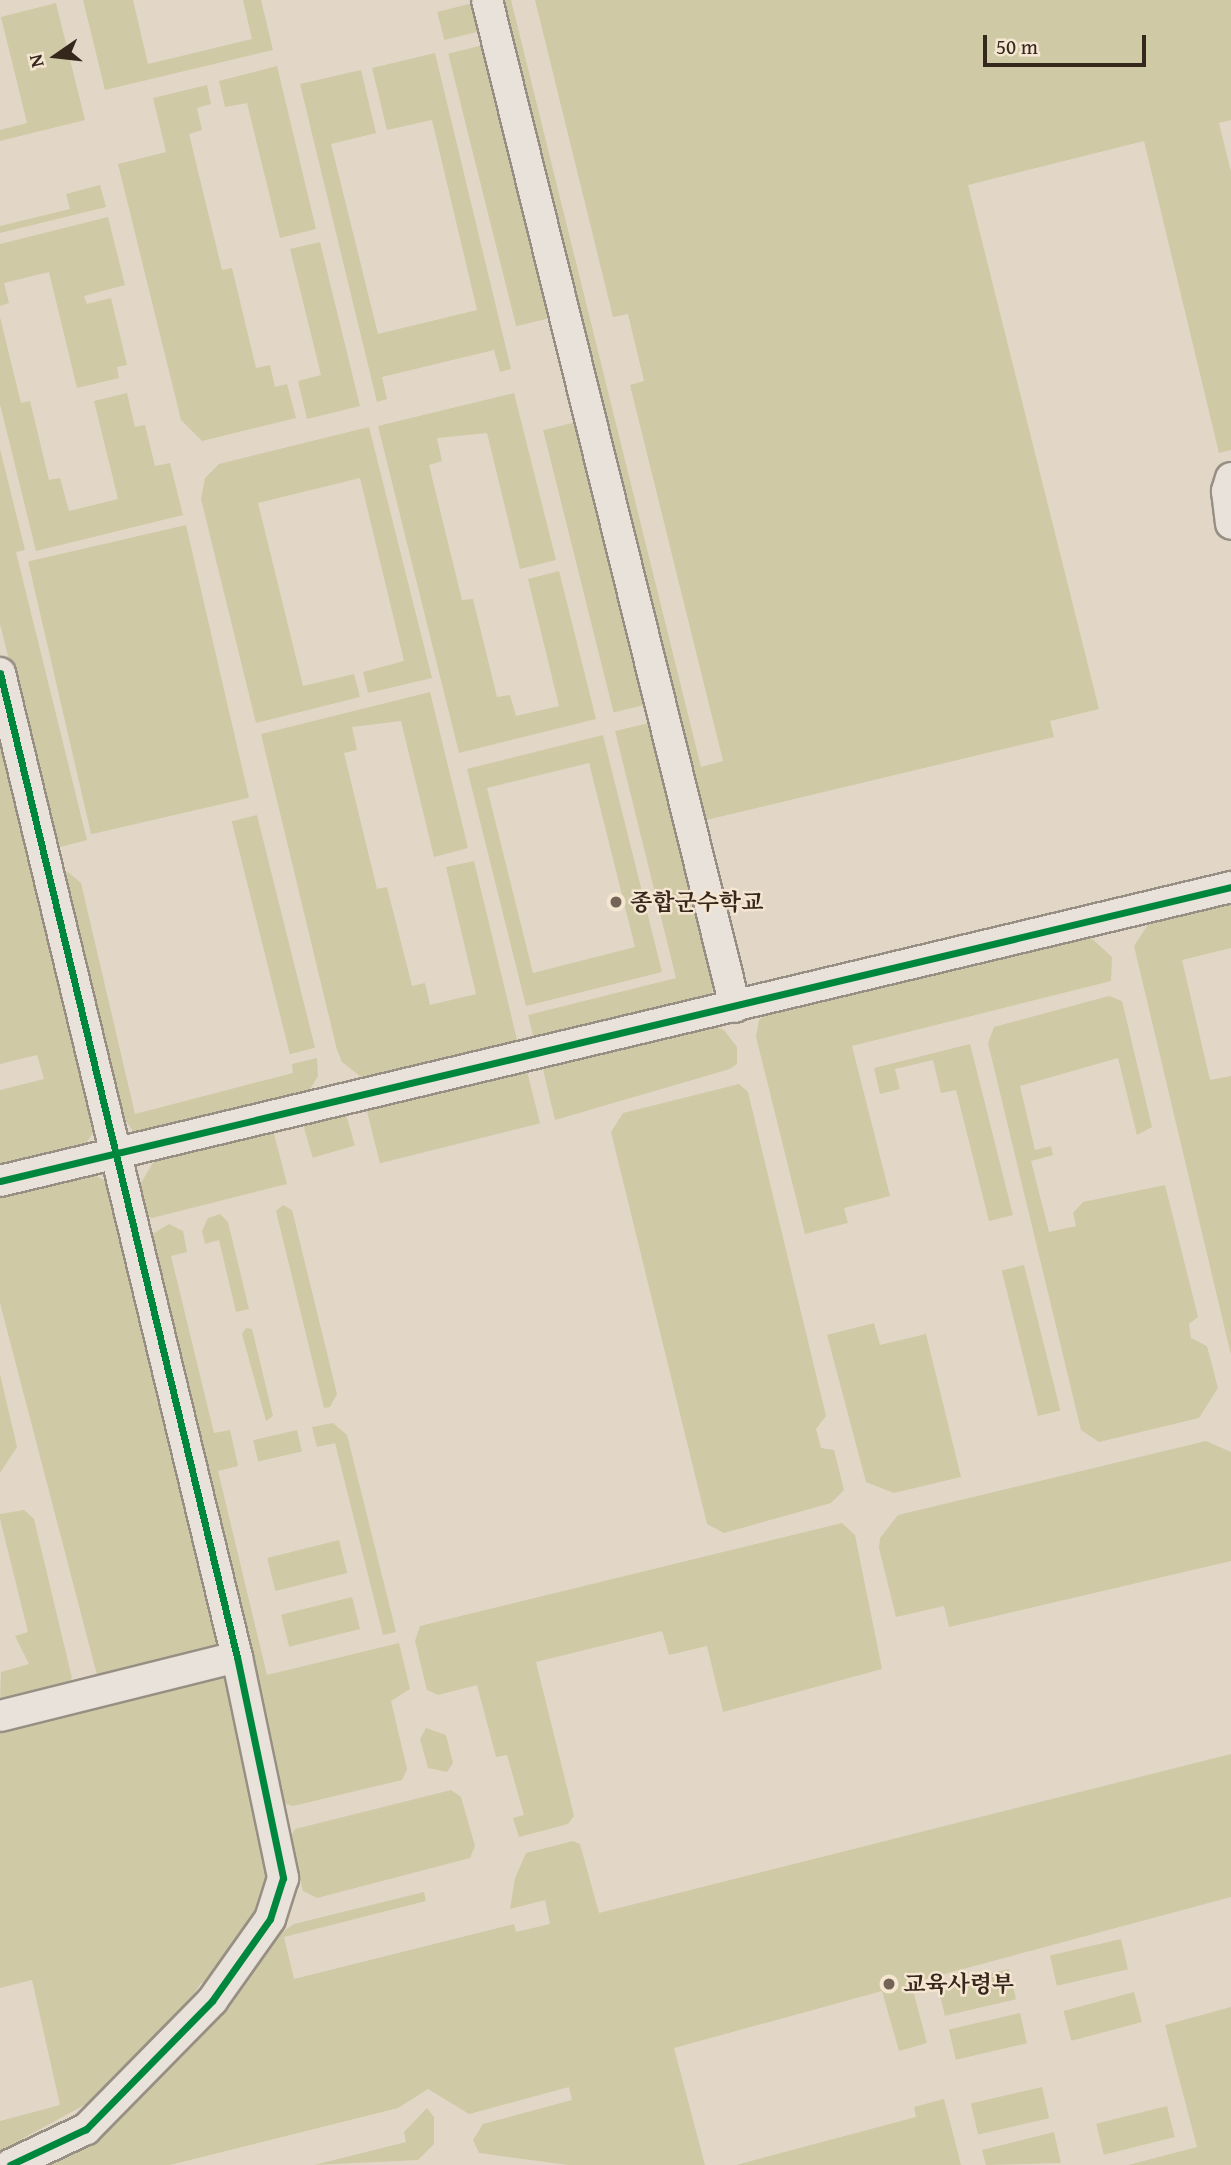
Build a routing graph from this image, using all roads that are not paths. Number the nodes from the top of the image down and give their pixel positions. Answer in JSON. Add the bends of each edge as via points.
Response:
{"nodes":[{"id":1,"x":487,"y":0,"type":"edge"},
{"id":2,"x":1231,"y":478,"type":"edge"},
{"id":3,"x":1231,"y":524,"type":"edge"},
{"id":4,"x":0,"y":673,"type":"edge"},
{"id":5,"x":1231,"y":887,"type":"edge"},
{"id":6,"x":735,"y":1007,"type":"junction"},
{"id":7,"x":116,"y":1153,"type":"junction"},
{"id":8,"x":0,"y":1181,"type":"edge"},
{"id":9,"x":237,"y":1657,"type":"junction"},
{"id":10,"x":0,"y":1716,"type":"edge"},
{"id":11,"x":10,"y":2165,"type":"edge"}],
"edges":[{"from":1,"to":6,"type":"street"},
{"from":2,"to":3,"type":"street"},
{"from":4,"to":7,"type":"street"},
{"from":5,"to":6,"type":"street"},
{"from":6,"to":7,"type":"street","via":[[528,1051]]},
{"from":7,"to":8,"type":"street"},
{"from":7,"to":9,"type":"street"},
{"from":9,"to":10,"type":"street"},
{"from":9,"to":11,"type":"street","via":[[281,1855],[283,1878],[270,1919],[212,2001],[101,2116],[66,2141]]}]}
